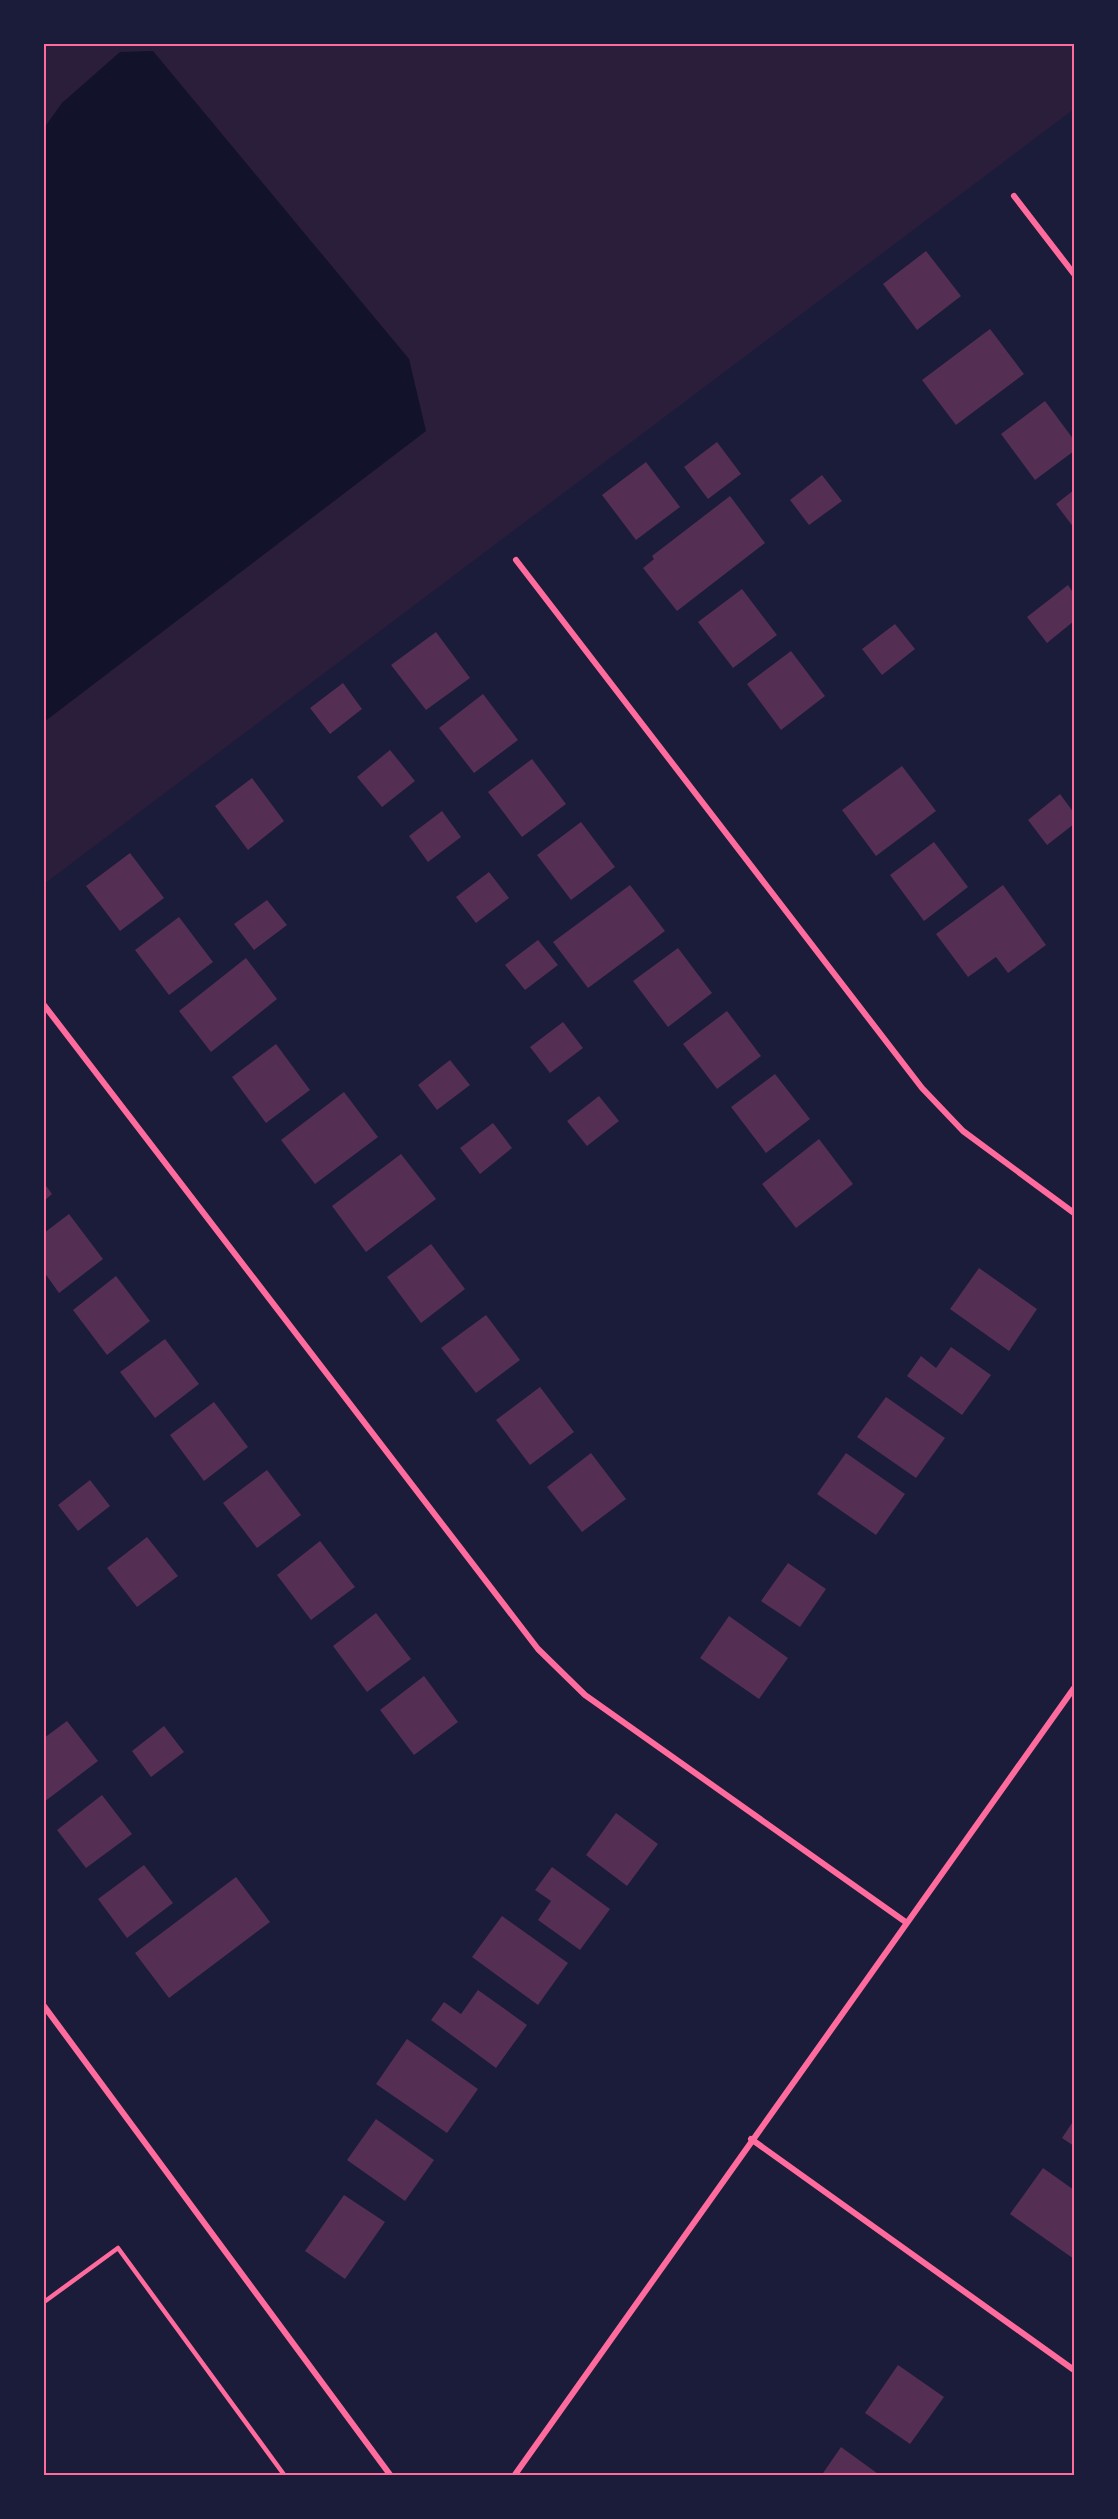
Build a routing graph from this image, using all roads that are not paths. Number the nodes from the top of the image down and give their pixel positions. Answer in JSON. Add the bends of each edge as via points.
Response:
{"nodes":[{"id":1,"x":1014,"y":196,"type":"dead end"},
{"id":2,"x":1074,"y":274,"type":"edge"},
{"id":3,"x":516,"y":560,"type":"dead end"},
{"id":4,"x":44,"y":1005,"type":"edge"},
{"id":5,"x":1074,"y":1213,"type":"edge"},
{"id":6,"x":1074,"y":1688,"type":"edge"},
{"id":7,"x":907,"y":1923,"type":"junction"},
{"id":8,"x":44,"y":2006,"type":"edge"},
{"id":9,"x":751,"y":2139,"type":"junction"},
{"id":10,"x":44,"y":2302,"type":"edge"},
{"id":11,"x":1074,"y":2370,"type":"edge"},
{"id":12,"x":285,"y":2475,"type":"edge"},
{"id":13,"x":391,"y":2475,"type":"edge"},
{"id":14,"x":514,"y":2475,"type":"edge"}],
"edges":[{"from":1,"to":2,"type":"street"},
{"from":3,"to":5,"type":"street","via":[[922,1088],[963,1131]]},
{"from":4,"to":7,"type":"street","via":[[537,1649],[585,1695]]},
{"from":6,"to":7,"type":"street"},
{"from":7,"to":9,"type":"street"},
{"from":8,"to":13,"type":"street"},
{"from":9,"to":11,"type":"street"},
{"from":9,"to":14,"type":"street"},
{"from":10,"to":12,"type":"lane","via":[[118,2248]]}]}
